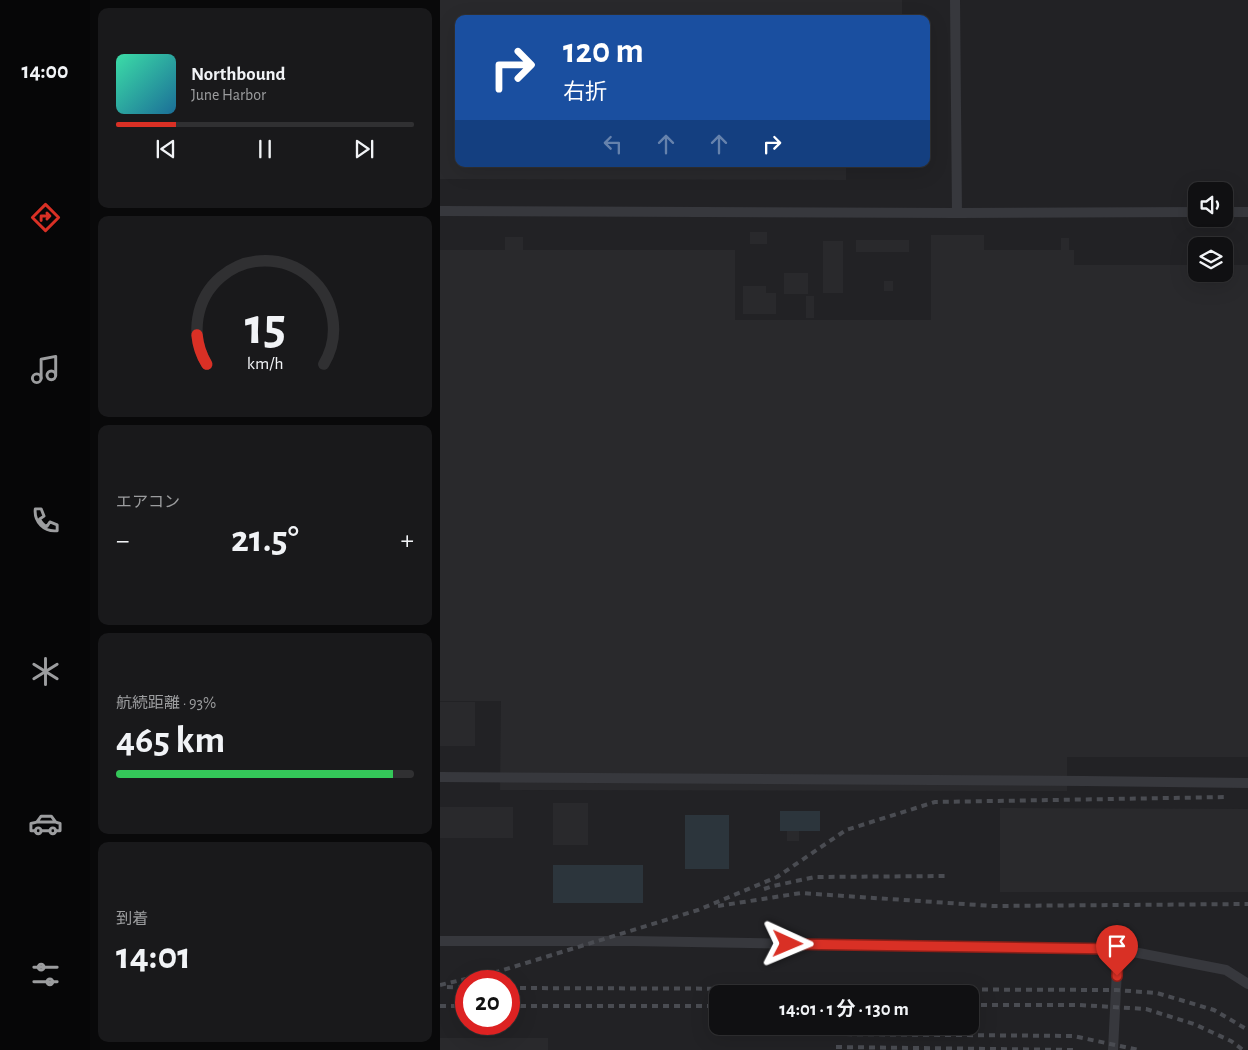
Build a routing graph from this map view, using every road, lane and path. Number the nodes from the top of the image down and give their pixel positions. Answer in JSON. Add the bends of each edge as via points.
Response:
{"nodes":[{"id":1,"x":955,"y":0,"type":"edge"},
{"id":2,"x":440,"y":211,"type":"edge"},
{"id":3,"x":1188,"y":212,"type":"edge"},
{"id":4,"x":1233,"y":212,"type":"edge"},
{"id":5,"x":1248,"y":212,"type":"edge"},
{"id":6,"x":957,"y":213,"type":"junction"},
{"id":7,"x":440,"y":777,"type":"edge"},
{"id":8,"x":1248,"y":783,"type":"edge"},
{"id":9,"x":440,"y":941,"type":"edge"},
{"id":10,"x":1118,"y":949,"type":"junction"},
{"id":11,"x":1248,"y":984,"type":"edge"},
{"id":12,"x":1113,"y":1050,"type":"edge"}],
"edges":[{"from":1,"to":6,"type":"lane"},
{"from":2,"to":6,"type":"lane"},
{"from":3,"to":6,"type":"lane"},
{"from":4,"to":5,"type":"lane"},
{"from":7,"to":8,"type":"lane"},
{"from":9,"to":10,"type":"lane"},
{"from":10,"to":11,"type":"lane","via":[[1226,970]]},
{"from":10,"to":12,"type":"lane"}]}
